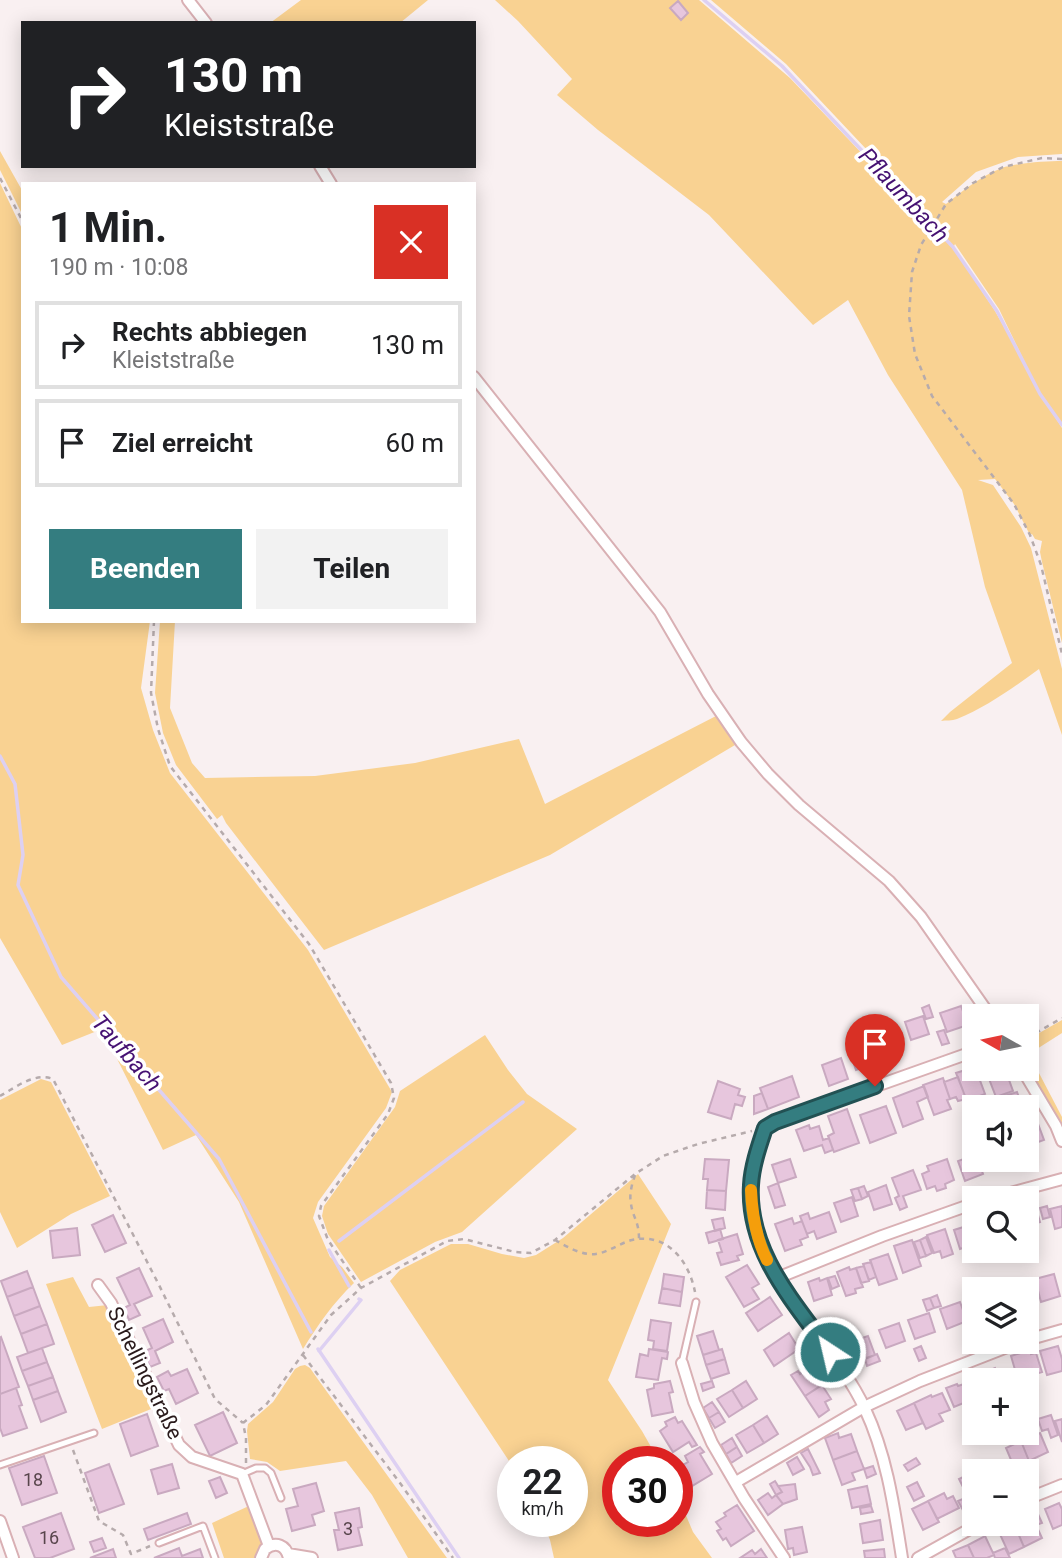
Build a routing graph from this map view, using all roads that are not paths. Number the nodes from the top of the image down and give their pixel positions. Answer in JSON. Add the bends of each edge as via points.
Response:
{"nodes":[{"id":1,"x":188,"y":0,"type":"edge"},
{"id":2,"x":204,"y":21,"type":"edge"},
{"id":3,"x":476,"y":380,"type":"edge"},
{"id":4,"x":982,"y":1004,"type":"edge"},
{"id":5,"x":962,"y":1056,"type":"edge"},
{"id":6,"x":1031,"y":1082,"type":"edge"},
{"id":7,"x":1062,"y":1141,"type":"edge"},
{"id":8,"x":1062,"y":1179,"type":"edge"},
{"id":9,"x":1036,"y":1186,"type":"edge"},
{"id":10,"x":962,"y":1208,"type":"edge"},
{"id":11,"x":777,"y":1278,"type":"junction"},
{"id":12,"x":98,"y":1285,"type":"dead end"},
{"id":13,"x":695,"y":1302,"type":"road end"},
{"id":14,"x":1062,"y":1330,"type":"edge"},
{"id":15,"x":1039,"y":1337,"type":"edge"},
{"id":16,"x":989,"y":1354,"type":"edge"},
{"id":17,"x":682,"y":1363,"type":"joint"},
{"id":18,"x":864,"y":1407,"type":"junction"},
{"id":19,"x":94,"y":1433,"type":"dead end"},
{"id":20,"x":0,"y":1465,"type":"edge"},
{"id":21,"x":242,"y":1474,"type":"junction"},
{"id":22,"x":736,"y":1482,"type":"junction"},
{"id":23,"x":1062,"y":1485,"type":"edge"},
{"id":24,"x":1039,"y":1494,"type":"edge"},
{"id":25,"x":281,"y":1497,"type":"dead end"},
{"id":26,"x":0,"y":1521,"type":"edge"},
{"id":27,"x":962,"y":1533,"type":"edge"},
{"id":28,"x":159,"y":1543,"type":"road end"},
{"id":29,"x":269,"y":1546,"type":"junction"},
{"id":30,"x":289,"y":1556,"type":"edge"},
{"id":31,"x":13,"y":1558,"type":"edge"},
{"id":32,"x":215,"y":1558,"type":"edge"},
{"id":33,"x":261,"y":1558,"type":"edge"},
{"id":34,"x":312,"y":1558,"type":"edge"},
{"id":35,"x":784,"y":1558,"type":"edge"},
{"id":36,"x":902,"y":1558,"type":"edge"},
{"id":37,"x":918,"y":1558,"type":"edge"}],
"edges":[{"from":1,"to":2,"type":"street"},
{"from":3,"to":4,"type":"street","via":[[660,612],[741,742],[799,805],[889,881],[921,917]]},
{"from":5,"to":11,"type":"street","via":[[765,1128],[751,1185],[752,1212],[760,1246]]},
{"from":6,"to":7,"type":"street"},
{"from":8,"to":9,"type":"street"},
{"from":10,"to":11,"type":"street"},
{"from":11,"to":18,"type":"street"},
{"from":12,"to":21,"type":"street","name":"Schellingstraße","via":[[179,1445],[192,1457]]},
{"from":13,"to":17,"type":"lane"},
{"from":14,"to":15,"type":"street"},
{"from":16,"to":18,"type":"street"},
{"from":17,"to":22,"type":"street","via":[[712,1443]]},
{"from":18,"to":22,"type":"street"},
{"from":18,"to":36,"type":"street","via":[[892,1491]]},
{"from":19,"to":20,"type":"lane"},
{"from":21,"to":25,"type":"lane","via":[[265,1468]]},
{"from":21,"to":29,"type":"street"},
{"from":22,"to":35,"type":"street"},
{"from":23,"to":24,"type":"street"},
{"from":26,"to":31,"type":"street"},
{"from":27,"to":37,"type":"street"},
{"from":28,"to":32,"type":"lane","via":[[203,1526]]},
{"from":29,"to":30,"type":"street","via":[[283,1546]]},
{"from":29,"to":33,"type":"street"},
{"from":30,"to":34,"type":"street"}]}
